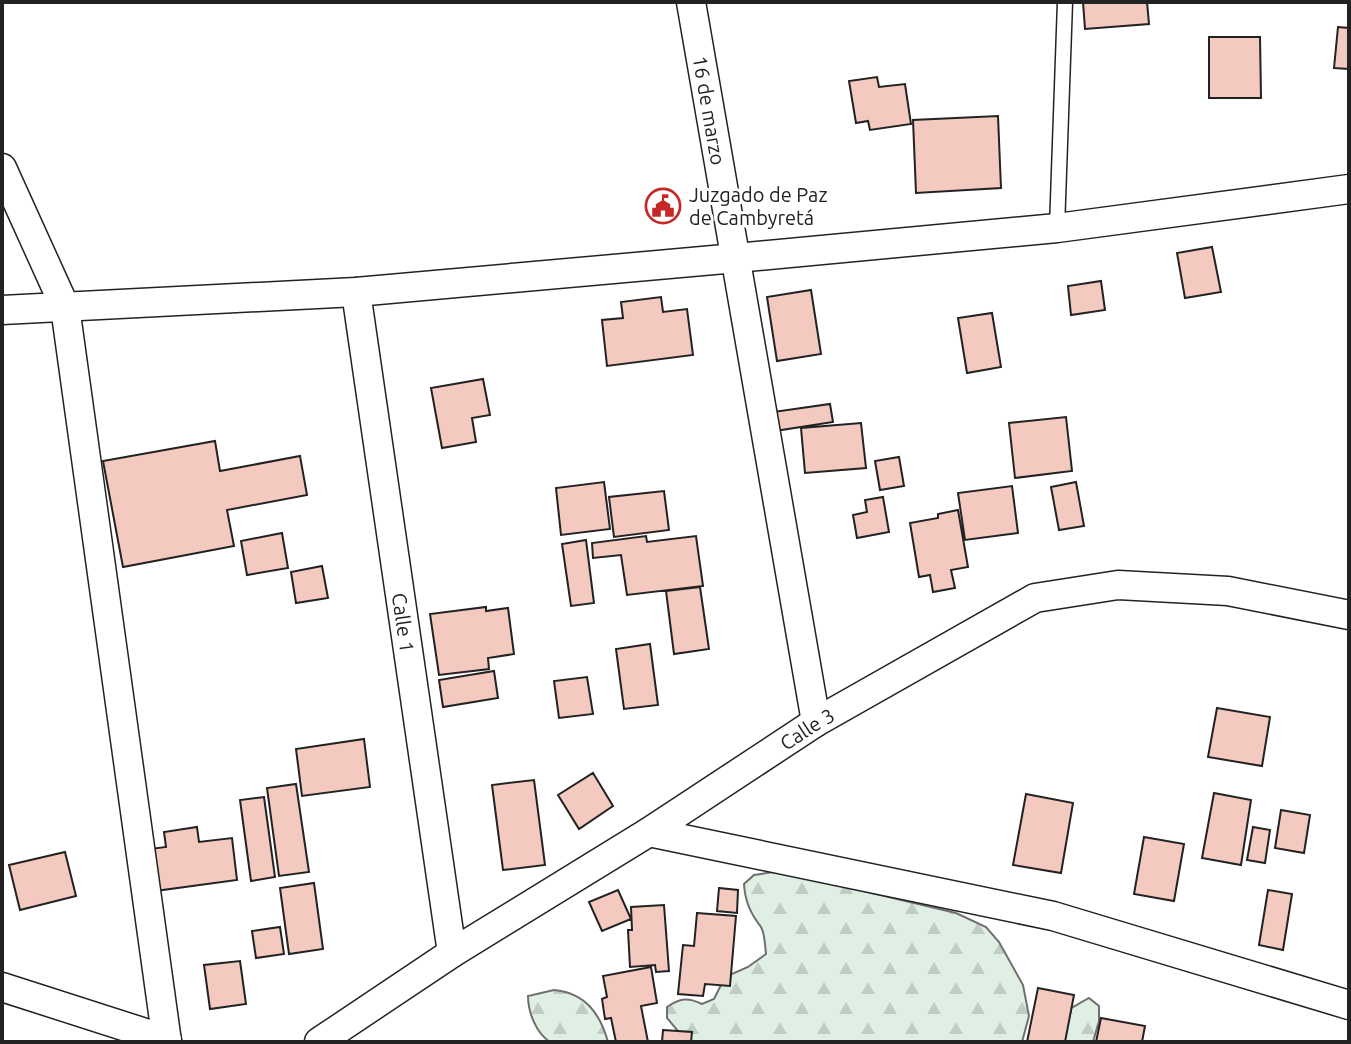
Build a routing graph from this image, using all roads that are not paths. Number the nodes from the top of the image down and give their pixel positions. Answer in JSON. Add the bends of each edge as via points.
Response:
{"nodes":[{"id":1,"x":691,"y":2,"type":"edge"},
{"id":2,"x":1065,"y":2,"type":"edge"},
{"id":3,"x":2,"y":168,"type":"edge"},
{"id":4,"x":1349,"y":189,"type":"edge"},
{"id":5,"x":1057,"y":228,"type":"junction"},
{"id":6,"x":736,"y":262,"type":"junction"},
{"id":7,"x":356,"y":292,"type":"junction"},
{"id":8,"x":65,"y":307,"type":"junction"},
{"id":9,"x":2,"y":310,"type":"edge"},
{"id":10,"x":1349,"y":615,"type":"edge"},
{"id":11,"x":816,"y":722,"type":"junction"},
{"id":12,"x":649,"y":832,"type":"junction"},
{"id":13,"x":452,"y":953,"type":"junction"},
{"id":14,"x":2,"y":987,"type":"edge"},
{"id":15,"x":1349,"y":1005,"type":"edge"},
{"id":16,"x":167,"y":1041,"type":"edge"},
{"id":17,"x":319,"y":1042,"type":"edge"}],
"edges":[{"from":1,"to":6,"type":"street","name":"16 de marzo"},
{"from":2,"to":5,"type":"lane"},
{"from":3,"to":8,"type":"street"},
{"from":4,"to":5,"type":"street"},
{"from":5,"to":6,"type":"street"},
{"from":6,"to":7,"type":"street"},
{"from":6,"to":11,"type":"street","name":"16 de marzo"},
{"from":7,"to":8,"type":"street"},
{"from":7,"to":13,"type":"street","name":"Calle 1"},
{"from":8,"to":9,"type":"street"},
{"from":8,"to":16,"type":"street"},
{"from":10,"to":11,"type":"street","name":"Calle 3","via":[[1196,589],[1118,585],[1035,598]]},
{"from":11,"to":12,"type":"street","name":"Calle 3"},
{"from":12,"to":13,"type":"street","name":"Calle 3"},
{"from":12,"to":15,"type":"street","via":[[1053,916]]},
{"from":13,"to":17,"type":"street","name":"Calle 3"},
{"from":14,"to":16,"type":"street"}]}
